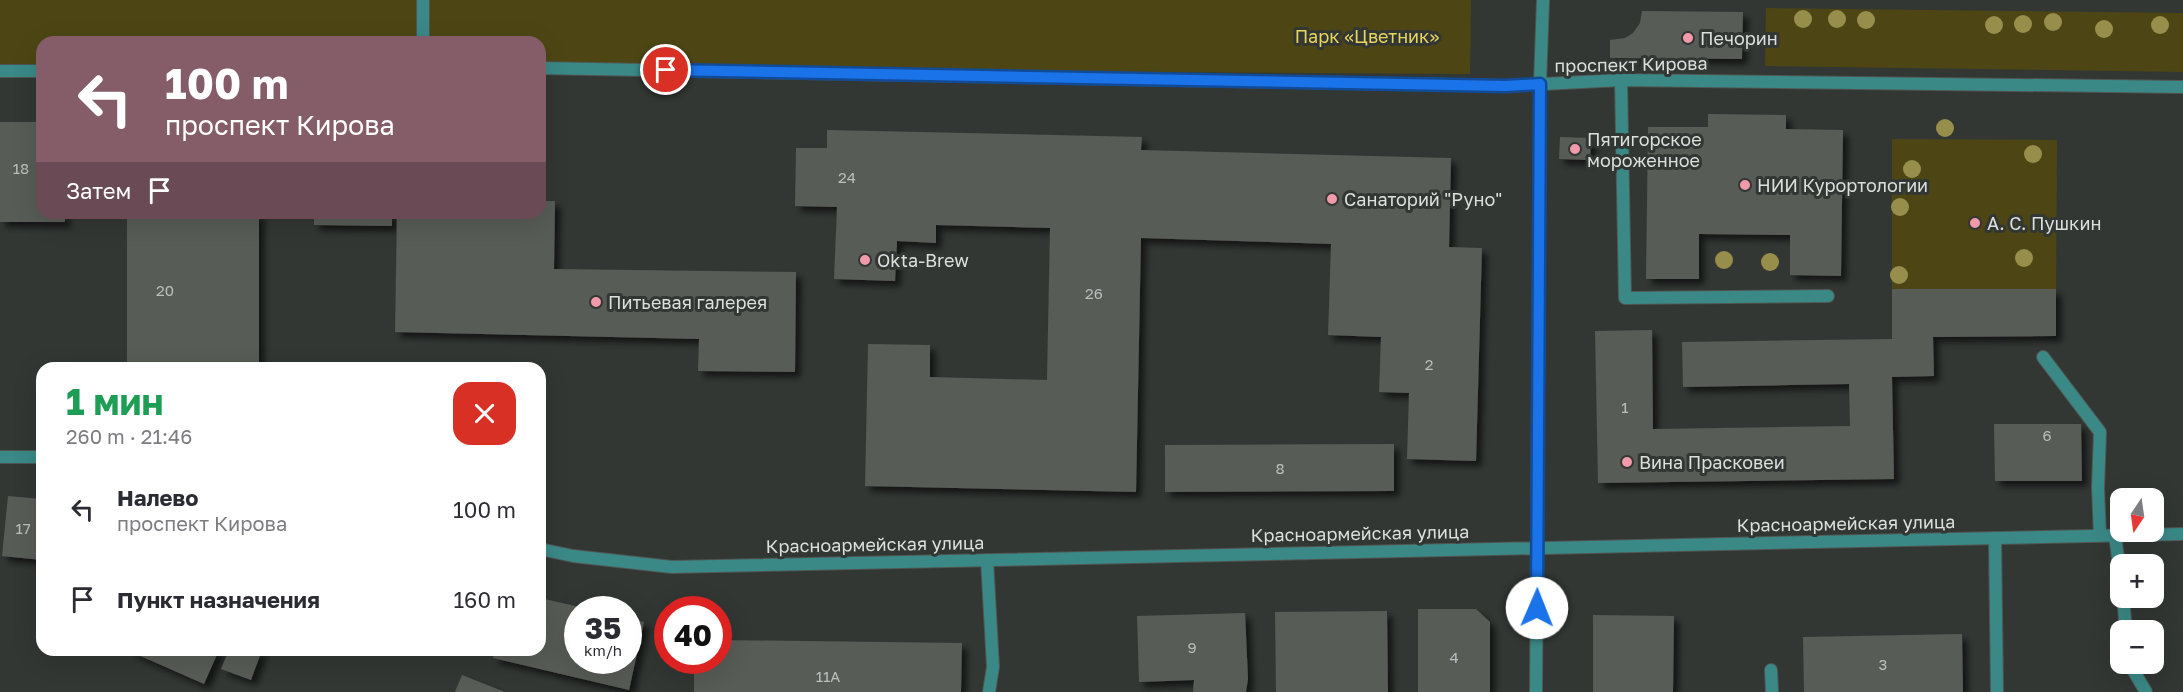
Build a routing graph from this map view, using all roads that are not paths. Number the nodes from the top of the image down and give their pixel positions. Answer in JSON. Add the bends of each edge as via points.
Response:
{"nodes":[{"id":1,"x":423,"y":0,"type":"edge"},
{"id":2,"x":1543,"y":0,"type":"edge"},
{"id":3,"x":423,"y":36,"type":"edge"},
{"id":4,"x":546,"y":68,"type":"edge"},
{"id":5,"x":0,"y":71,"type":"edge"},
{"id":6,"x":36,"y":71,"type":"edge"},
{"id":7,"x":1620,"y":80,"type":"junction"},
{"id":8,"x":1540,"y":84,"type":"junction"},
{"id":9,"x":2183,"y":87,"type":"edge"},
{"id":10,"x":1828,"y":297,"type":"dead end"},
{"id":11,"x":2043,"y":357,"type":"dead end"},
{"id":12,"x":0,"y":457,"type":"edge"},
{"id":13,"x":36,"y":457,"type":"edge"},
{"id":14,"x":2164,"y":534,"type":"edge"},
{"id":15,"x":2183,"y":534,"type":"edge"},
{"id":16,"x":2100,"y":535,"type":"junction"},
{"id":17,"x":2110,"y":535,"type":"edge"},
{"id":18,"x":1995,"y":538,"type":"junction"},
{"id":19,"x":1538,"y":548,"type":"junction"},
{"id":20,"x":546,"y":550,"type":"edge"},
{"id":21,"x":987,"y":560,"type":"junction"},
{"id":22,"x":1771,"y":670,"type":"dead end"},
{"id":23,"x":2135,"y":674,"type":"edge"},
{"id":24,"x":989,"y":692,"type":"edge"},
{"id":25,"x":1536,"y":692,"type":"edge"},
{"id":26,"x":1772,"y":692,"type":"edge"},
{"id":27,"x":1997,"y":692,"type":"edge"},
{"id":28,"x":2146,"y":692,"type":"edge"}],
"edges":[{"from":1,"to":3,"type":"street"},
{"from":2,"to":8,"type":"street"},
{"from":4,"to":8,"type":"street","name":"проспект Кирова"},
{"from":5,"to":6,"type":"street"},
{"from":7,"to":8,"type":"street","name":"проспект Кирова"},
{"from":7,"to":9,"type":"street","name":"проспект Кирова"},
{"from":7,"to":10,"type":"street","via":[[1625,298]]},
{"from":8,"to":19,"type":"street"},
{"from":11,"to":16,"type":"street","via":[[2100,432]]},
{"from":12,"to":13,"type":"street"},
{"from":14,"to":15,"type":"street","name":"Красноармейская улица"},
{"from":16,"to":17,"type":"street","name":"Красноармейская улица"},
{"from":16,"to":18,"type":"street","name":"Красноармейская улица"},
{"from":18,"to":19,"type":"street","name":"Красноармейская улица"},
{"from":18,"to":27,"type":"street"},
{"from":19,"to":21,"type":"street","name":"Красноармейская улица"},
{"from":19,"to":25,"type":"street"},
{"from":20,"to":21,"type":"street","name":"Красноармейская улица","via":[[672,567]]},
{"from":21,"to":24,"type":"street","via":[[993,667]]},
{"from":22,"to":26,"type":"street"},
{"from":23,"to":28,"type":"street"}]}
